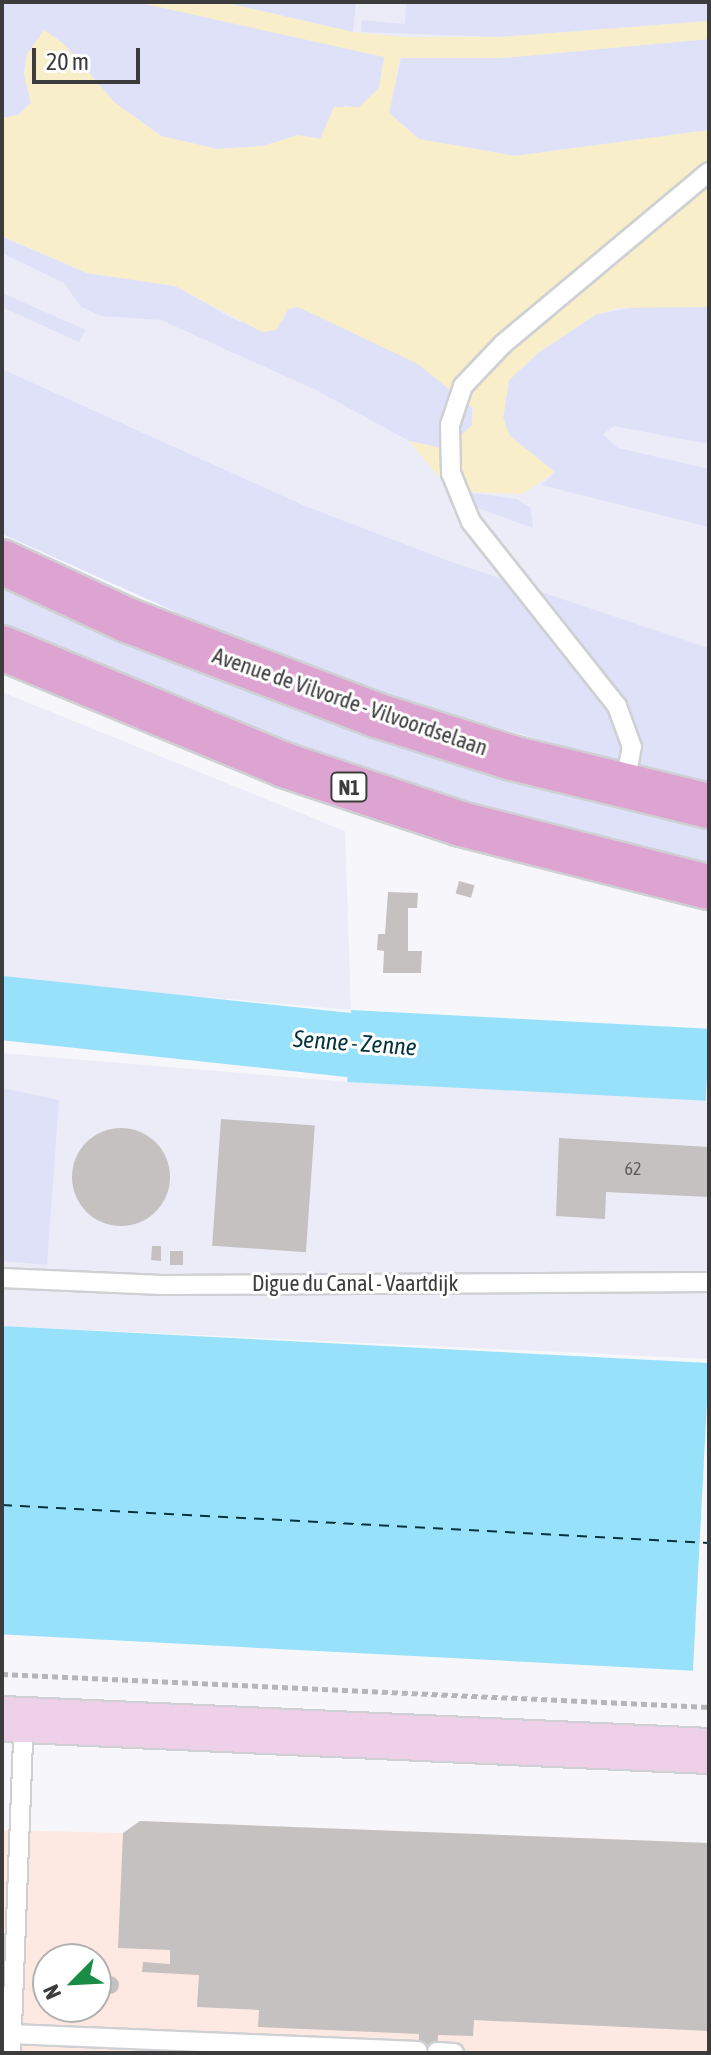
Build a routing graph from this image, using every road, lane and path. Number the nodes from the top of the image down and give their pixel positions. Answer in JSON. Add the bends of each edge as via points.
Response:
{"nodes":[{"id":1,"x":709,"y":172,"type":"edge"},
{"id":2,"x":2,"y":562,"type":"edge"},
{"id":3,"x":2,"y":648,"type":"edge"},
{"id":4,"x":624,"y":787,"type":"junction"},
{"id":5,"x":709,"y":806,"type":"edge"},
{"id":6,"x":709,"y":887,"type":"edge"},
{"id":7,"x":2,"y":1278,"type":"edge"},
{"id":8,"x":709,"y":1282,"type":"edge"},
{"id":9,"x":2,"y":1674,"type":"edge"},
{"id":10,"x":709,"y":1707,"type":"edge"},
{"id":11,"x":13,"y":1720,"type":"edge"},
{"id":12,"x":709,"y":1751,"type":"edge"},
{"id":13,"x":11,"y":2044,"type":"edge"},
{"id":14,"x":428,"y":2052,"type":"edge"},
{"id":15,"x":454,"y":2053,"type":"edge"}],
"edges":[{"from":1,"to":4,"type":"lane","via":[[503,344],[463,386],[450,425],[451,473],[471,522],[617,706],[632,747]]},
{"from":2,"to":4,"type":"main road","name":"Avenue de Vilvorde - Vilvoordselaan","via":[[127,620],[365,711]]},
{"from":3,"to":6,"type":"main road","number":"N1","via":[[194,732],[328,780],[475,828]]},
{"from":4,"to":5,"type":"main road","name":"Avenue de Vilvorde - Vilvoordselaan"},
{"from":7,"to":8,"type":"lane","name":"Digue du Canal - Vaartdijk","via":[[162,1285]]},
{"from":9,"to":10,"type":"path"},
{"from":11,"to":12,"type":"main road"},
{"from":11,"to":13,"type":"lane"},
{"from":13,"to":14,"type":"lane"},
{"from":14,"to":15,"type":"lane"}]}
